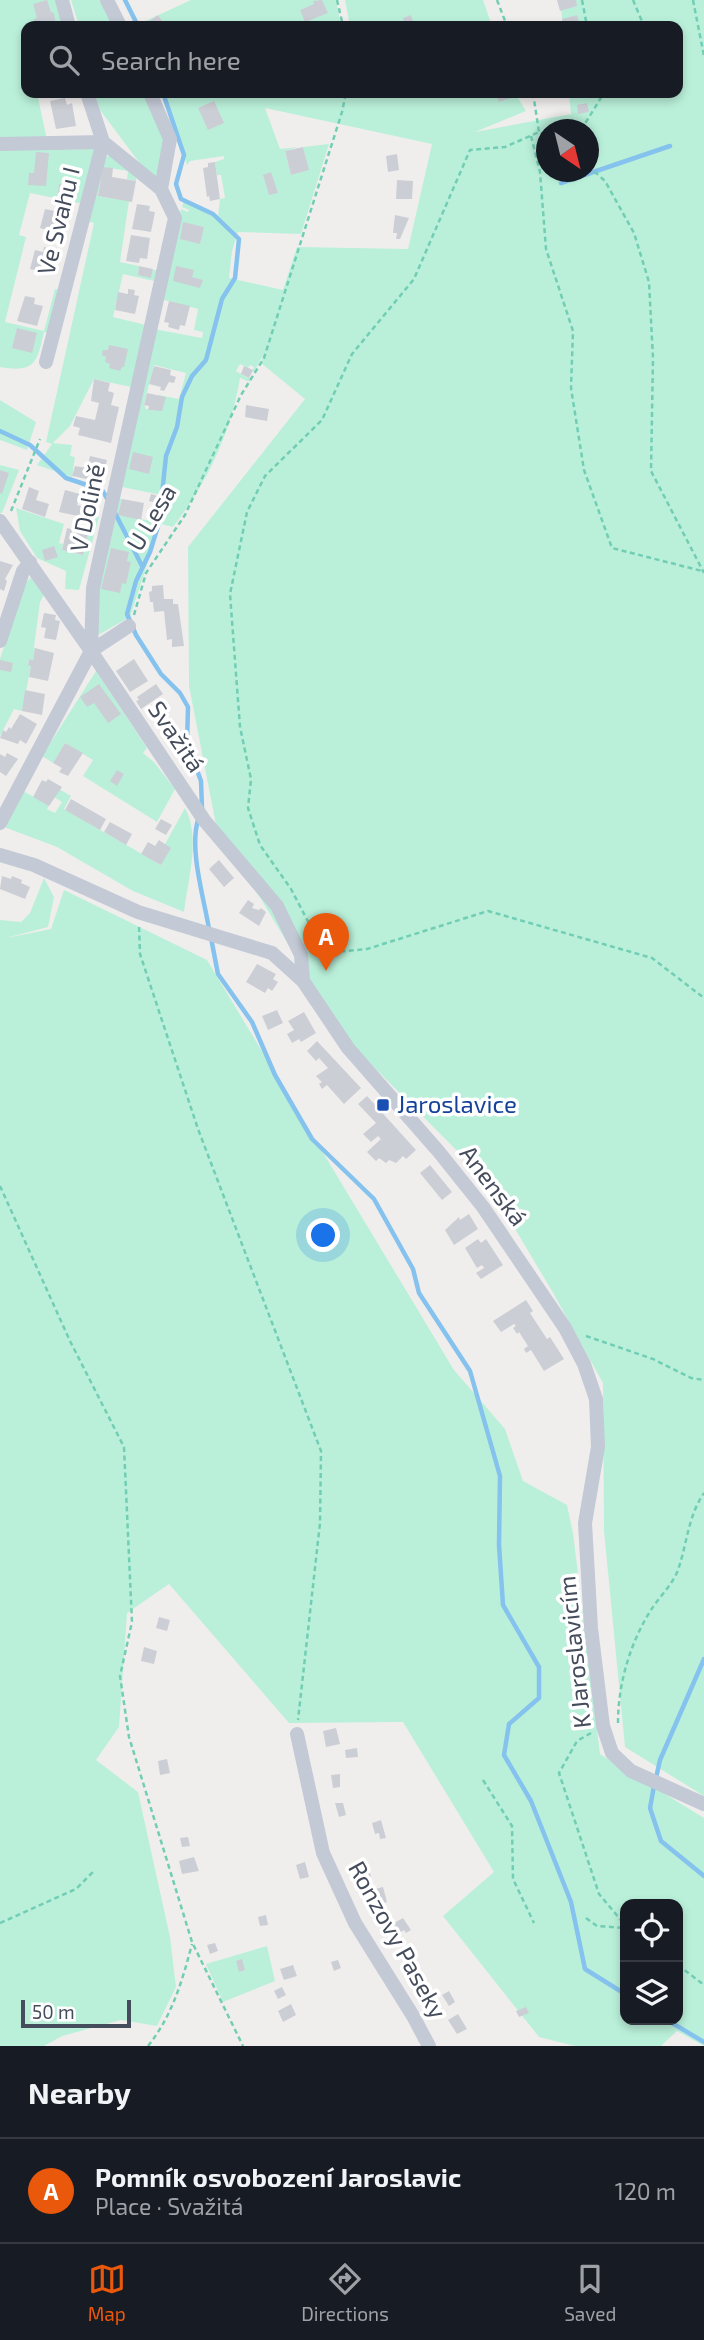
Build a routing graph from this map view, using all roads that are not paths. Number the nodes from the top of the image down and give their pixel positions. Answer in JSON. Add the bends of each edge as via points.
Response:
{"nodes":[{"id":1,"x":62,"y":0,"type":"edge"},
{"id":2,"x":107,"y":0,"type":"edge"},
{"id":3,"x":68,"y":21,"type":"edge"},
{"id":4,"x":118,"y":21,"type":"edge"},
{"id":5,"x":89,"y":98,"type":"edge"},
{"id":6,"x":152,"y":98,"type":"edge"},
{"id":7,"x":103,"y":142,"type":"junction"},
{"id":8,"x":0,"y":144,"type":"edge"},
{"id":9,"x":161,"y":189,"type":"junction"},
{"id":10,"x":46,"y":362,"type":"dead end"},
{"id":11,"x":2,"y":525,"type":"edge"},
{"id":12,"x":30,"y":562,"type":"junction"},
{"id":13,"x":130,"y":626,"type":"road end"},
{"id":14,"x":0,"y":641,"type":"edge"},
{"id":15,"x":91,"y":651,"type":"junction"},
{"id":16,"x":0,"y":823,"type":"edge"},
{"id":17,"x":0,"y":855,"type":"edge"},
{"id":18,"x":303,"y":981,"type":"junction"},
{"id":19,"x":585,"y":1523,"type":"joint"},
{"id":20,"x":297,"y":1734,"type":"road end"},
{"id":21,"x":704,"y":1804,"type":"edge"},
{"id":22,"x":429,"y":2046,"type":"edge"}],
"edges":[{"from":1,"to":3,"type":"street"},
{"from":2,"to":4,"type":"street"},
{"from":5,"to":7,"type":"street","name":"Ve Svahu I"},
{"from":6,"to":9,"type":"street","via":[[170,139]]},
{"from":7,"to":8,"type":"street"},
{"from":7,"to":9,"type":"street"},
{"from":7,"to":10,"type":"street","name":"Ve Svahu I"},
{"from":9,"to":15,"type":"street","name":"V Dolině","via":[[175,218],[93,588]]},
{"from":11,"to":12,"type":"street","name":"Svažitá"},
{"from":12,"to":14,"type":"street"},
{"from":12,"to":15,"type":"street","name":"Svažitá"},
{"from":13,"to":15,"type":"street"},
{"from":15,"to":16,"type":"street","name":"V Dolině"},
{"from":15,"to":18,"type":"street","name":"Svažitá","via":[[200,814],[277,906],[301,955]]},
{"from":17,"to":18,"type":"street","name":"Anenská","via":[[34,865],[138,912],[272,953]]},
{"from":18,"to":19,"type":"street","name":"Anenská","via":[[348,1048],[483,1207],[584,1364],[596,1399],[598,1447]]},
{"from":19,"to":21,"type":"street","name":"K Jaroslavicím","via":[[591,1628],[612,1753],[631,1772]]},
{"from":20,"to":22,"type":"street","name":"Ronzovy Paseky","via":[[323,1853],[355,1923]]}]}
